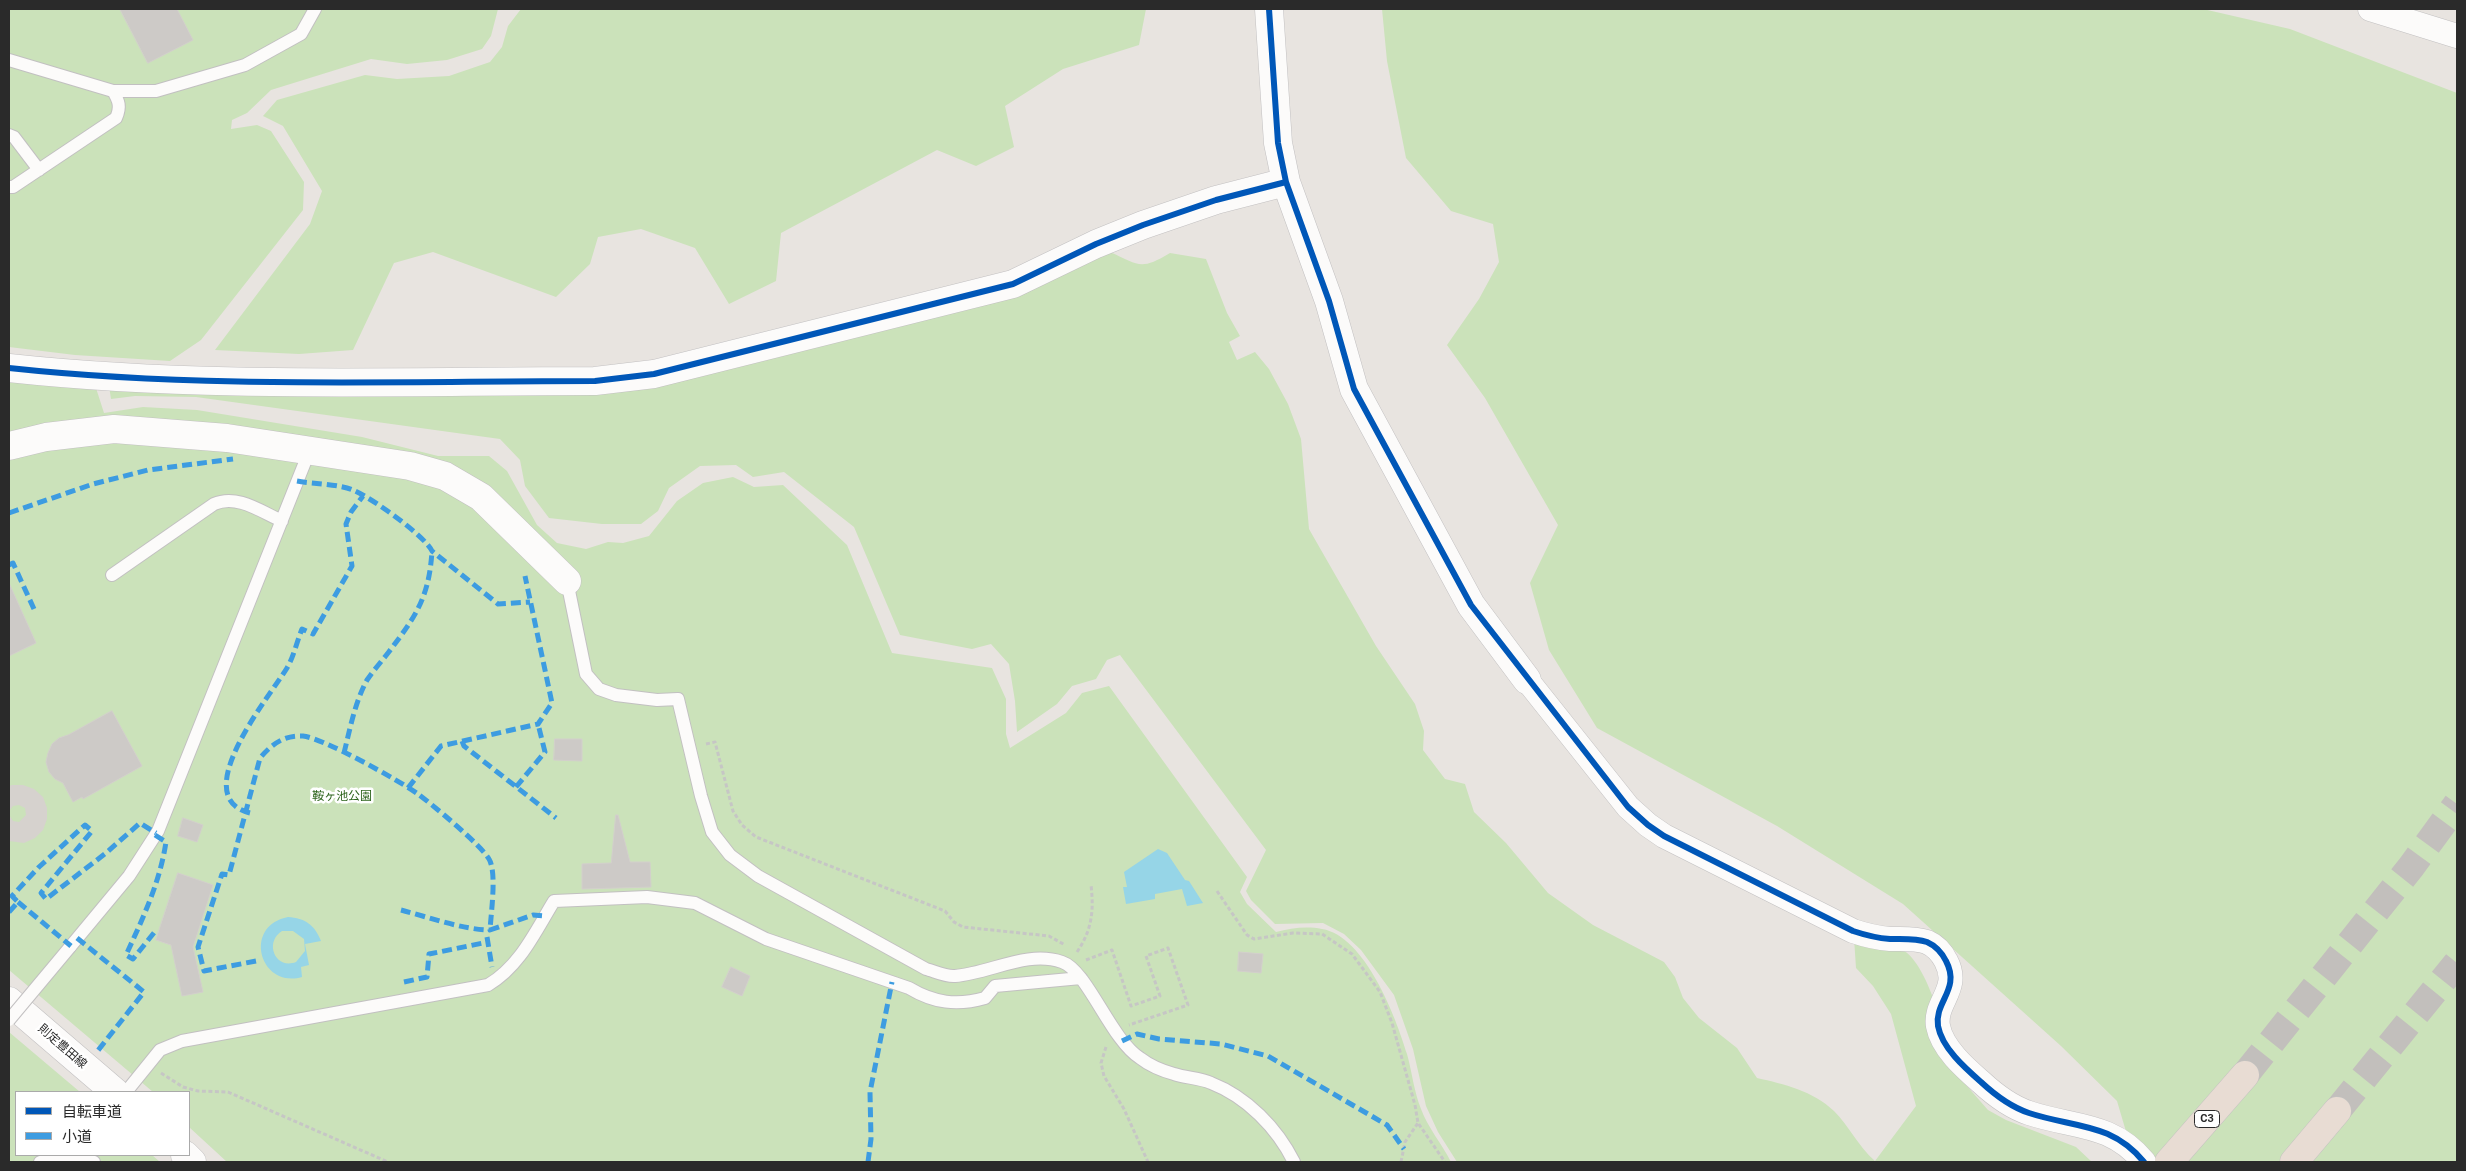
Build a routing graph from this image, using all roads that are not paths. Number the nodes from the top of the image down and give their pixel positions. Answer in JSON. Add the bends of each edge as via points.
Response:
{"nodes":[{"id":1,"x":315,"y":9,"type":"edge"},
{"id":2,"x":1269,"y":9,"type":"edge"},
{"id":3,"x":2370,"y":9,"type":"edge"},
{"id":4,"x":2457,"y":36,"type":"edge"},
{"id":5,"x":9,"y":60,"type":"edge"},
{"id":6,"x":113,"y":91,"type":"junction"},
{"id":7,"x":9,"y":135,"type":"edge"},
{"id":8,"x":39,"y":170,"type":"junction"},
{"id":9,"x":1286,"y":182,"type":"junction"},
{"id":10,"x":9,"y":187,"type":"edge"},
{"id":11,"x":9,"y":368,"type":"edge"},
{"id":12,"x":9,"y":446,"type":"edge"},
{"id":13,"x":309,"y":452,"type":"junction"},
{"id":14,"x":282,"y":521,"type":"junction"},
{"id":15,"x":112,"y":575,"type":"dead end"},
{"id":16,"x":567,"y":580,"type":"joint"},
{"id":17,"x":1527,"y":680,"type":"joint"},
{"id":18,"x":1081,"y":978,"type":"junction"},
{"id":19,"x":9,"y":1001,"type":"edge"},
{"id":20,"x":9,"y":1020,"type":"edge"},
{"id":21,"x":2245,"y":1075,"type":"tunnel mouth"},
{"id":22,"x":114,"y":1091,"type":"edge"},
{"id":23,"x":127,"y":1091,"type":"edge"},
{"id":24,"x":2337,"y":1111,"type":"tunnel mouth"},
{"id":25,"x":40,"y":1162,"type":"edge"},
{"id":26,"x":94,"y":1162,"type":"edge"},
{"id":27,"x":1294,"y":1162,"type":"edge"},
{"id":28,"x":2144,"y":1162,"type":"edge"},
{"id":29,"x":2169,"y":1162,"type":"edge"},
{"id":30,"x":2294,"y":1162,"type":"edge"}],
"edges":[{"from":1,"to":6,"type":"lane","via":[[301,34],[245,64],[156,91]]},
{"from":2,"to":9,"type":"street","via":[[1278,142]]},
{"from":3,"to":4,"type":"street"},
{"from":5,"to":6,"type":"lane"},
{"from":6,"to":8,"type":"lane","via":[[120,109],[116,118]]},
{"from":7,"to":8,"type":"lane"},
{"from":8,"to":10,"type":"lane"},
{"from":9,"to":11,"type":"street","via":[[1216,200],[1143,225],[1013,284],[654,374],[595,382],[214,381],[72,375]]},
{"from":9,"to":17,"type":"street","via":[[1329,300],[1354,389],[1471,605]]},
{"from":12,"to":13,"type":"street","via":[[46,437],[114,429],[227,438]]},
{"from":13,"to":14,"type":"lane"},
{"from":13,"to":16,"type":"street","via":[[410,466],[445,476],[481,497]]},
{"from":14,"to":15,"type":"lane","via":[[236,500],[224,500]]},
{"from":14,"to":20,"type":"lane","bridge":true,"via":[[158,831],[129,876]]},
{"from":16,"to":18,"type":"lane","via":[[586,674],[599,689],[616,695],[678,699],[712,832],[730,855],[758,876],[926,969],[953,977],[1044,957],[1067,964]]},
{"from":17,"to":28,"type":"street","via":[[1628,807],[1664,836],[1853,931],[1871,936],[1920,940],[1935,947],[1952,976],[1938,1027],[1964,1068],[2010,1105],[2108,1133],[2124,1141]]},
{"from":18,"to":23,"type":"lane","via":[[994,986],[985,998],[948,1004],[766,939],[695,903],[648,897],[554,901],[521,955],[503,976],[488,985],[182,1041],[160,1050]]},
{"from":18,"to":27,"type":"lane","via":[[1116,1033],[1139,1058],[1174,1074],[1210,1082],[1235,1094],[1273,1130]]},
{"from":19,"to":22,"type":"street","name":"則定豊田線"},
{"from":21,"to":29,"type":"highway","number":"C3"},
{"from":24,"to":30,"type":"highway"},
{"from":25,"to":26,"type":"lane","via":[[74,1158]]}]}
